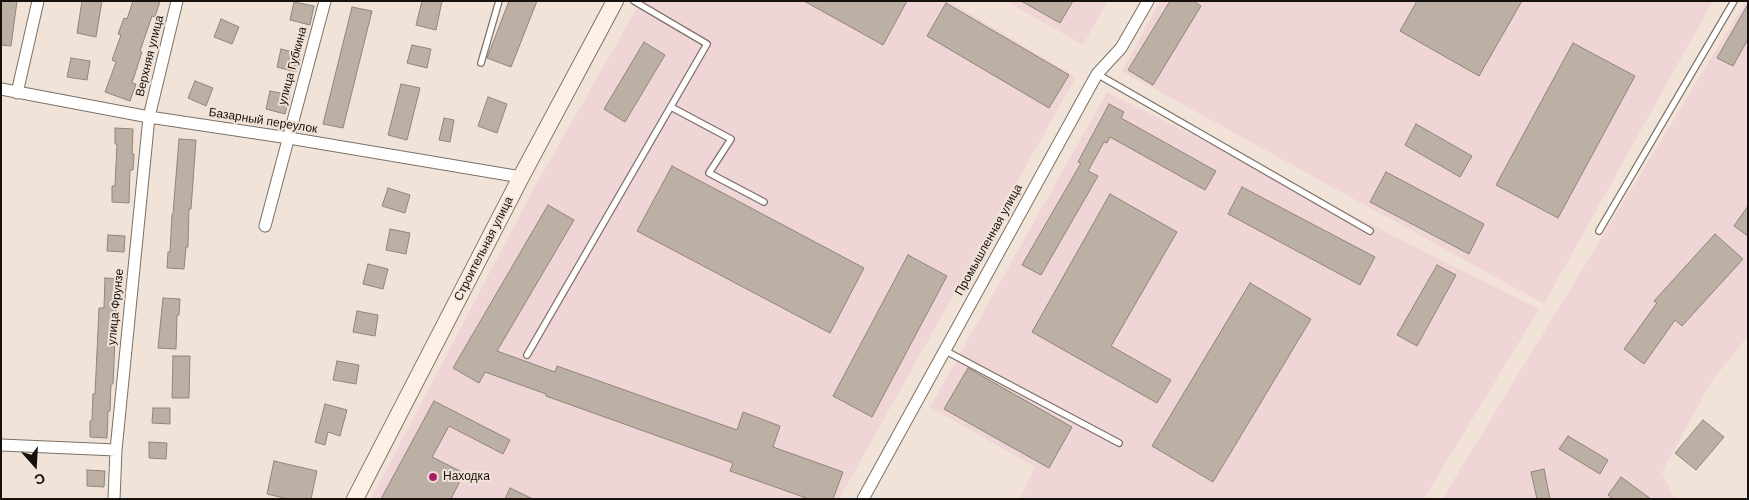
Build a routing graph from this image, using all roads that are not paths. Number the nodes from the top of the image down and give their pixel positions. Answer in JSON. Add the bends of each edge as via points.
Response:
{"nodes":[{"id":1,"x":38,"y":1,"type":"edge"},
{"id":2,"x":177,"y":1,"type":"edge"},
{"id":3,"x":325,"y":1,"type":"edge"},
{"id":4,"x":499,"y":1,"type":"edge"},
{"id":5,"x":615,"y":1,"type":"edge"},
{"id":6,"x":634,"y":1,"type":"edge"},
{"id":7,"x":1148,"y":1,"type":"edge"},
{"id":8,"x":1734,"y":1,"type":"edge"},
{"id":9,"x":481,"y":63,"type":"dead end"},
{"id":10,"x":1097,"y":74,"type":"junction"},
{"id":11,"x":1,"y":89,"type":"edge"},
{"id":12,"x":17,"y":93,"type":"junction"},
{"id":13,"x":671,"y":107,"type":"junction"},
{"id":14,"x":149,"y":117,"type":"junction"},
{"id":15,"x":289,"y":138,"type":"junction"},
{"id":16,"x":522,"y":177,"type":"junction"},
{"id":17,"x":764,"y":202,"type":"dead end"},
{"id":18,"x":265,"y":226,"type":"dead end"},
{"id":19,"x":1600,"y":230,"type":"dead end"},
{"id":20,"x":1370,"y":231,"type":"dead end"},
{"id":21,"x":944,"y":350,"type":"junction"},
{"id":22,"x":527,"y":355,"type":"dead end"},
{"id":23,"x":1119,"y":443,"type":"dead end"},
{"id":24,"x":1,"y":444,"type":"edge"},
{"id":25,"x":116,"y":450,"type":"junction"},
{"id":26,"x":114,"y":499,"type":"edge"},
{"id":27,"x":355,"y":499,"type":"edge"},
{"id":28,"x":862,"y":499,"type":"edge"}],
"edges":[{"from":1,"to":12,"type":"street"},
{"from":2,"to":14,"type":"street","name":"Верхняя улица"},
{"from":3,"to":15,"type":"street","name":"улица Губкина"},
{"from":4,"to":9,"type":"lane"},
{"from":5,"to":16,"type":"main road","name":"Строительная улица"},
{"from":6,"to":13,"type":"lane","via":[[707,44]]},
{"from":7,"to":10,"type":"street","name":"Промышленная улица","via":[[1121,48]]},
{"from":8,"to":19,"type":"lane"},
{"from":10,"to":20,"type":"lane"},
{"from":10,"to":21,"type":"street","name":"Промышленная улица"},
{"from":11,"to":12,"type":"street","name":"Базарный переулок"},
{"from":12,"to":14,"type":"street","name":"Базарный переулок"},
{"from":13,"to":17,"type":"lane","via":[[731,138],[710,173]]},
{"from":13,"to":22,"type":"lane"},
{"from":14,"to":15,"type":"street","name":"Базарный переулок"},
{"from":14,"to":25,"type":"street","name":"улица Фрунзе"},
{"from":15,"to":16,"type":"street","name":"Базарный переулок"},
{"from":15,"to":18,"type":"street","name":"улица Губкина"},
{"from":16,"to":27,"type":"main road","name":"Строительная улица"},
{"from":21,"to":23,"type":"lane"},
{"from":21,"to":28,"type":"street","name":"Промышленная улица"},
{"from":24,"to":25,"type":"street"},
{"from":25,"to":26,"type":"street","name":"улица Фрунзе"}]}
